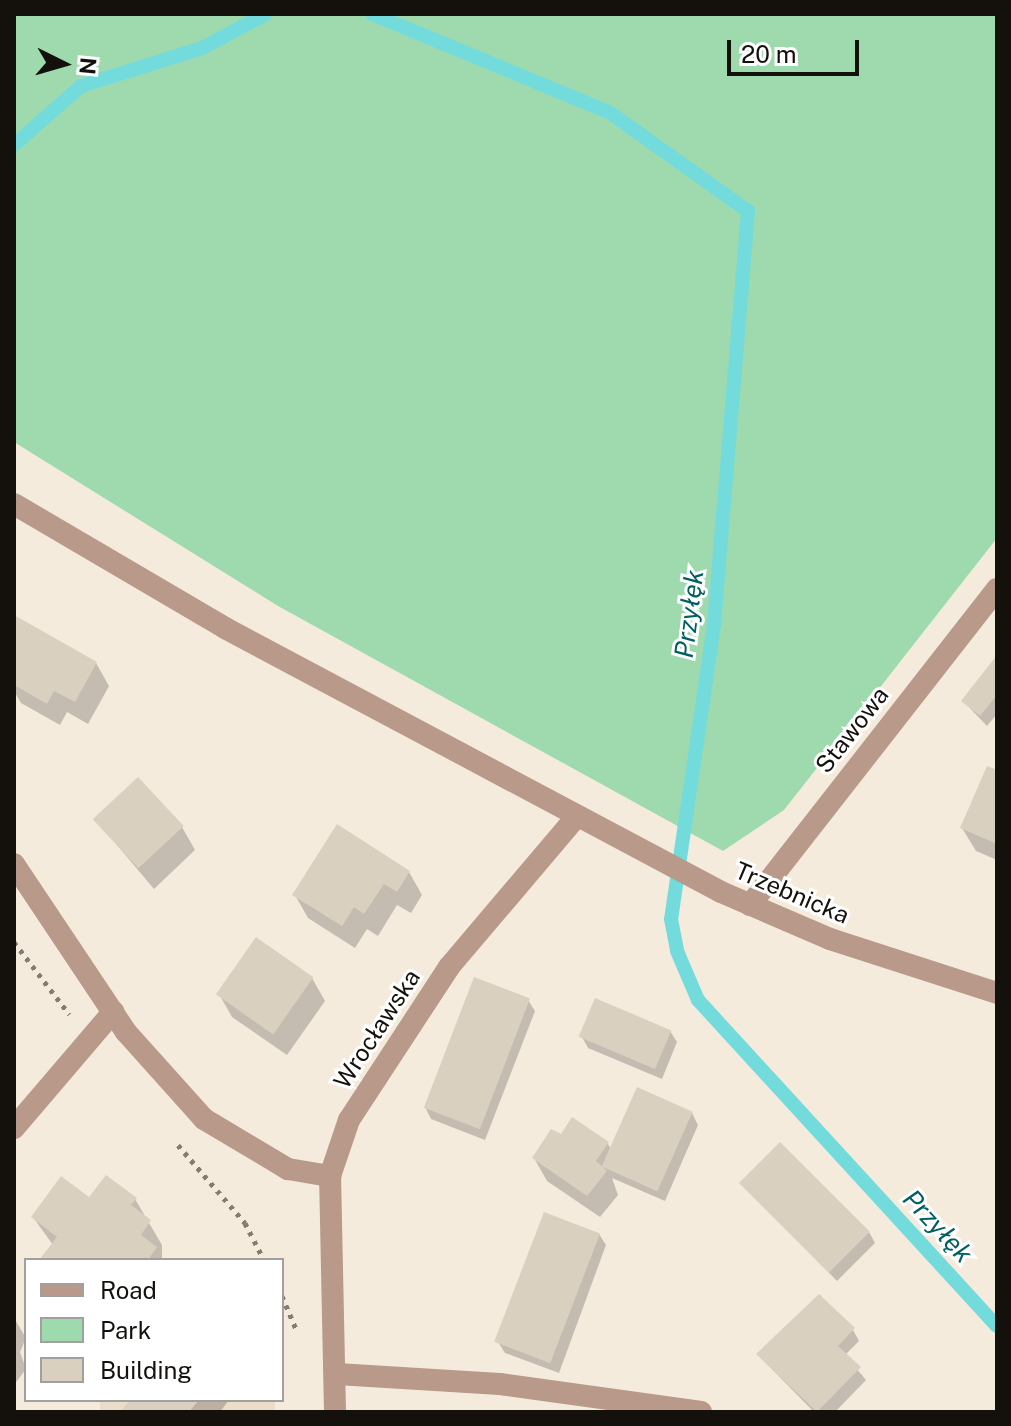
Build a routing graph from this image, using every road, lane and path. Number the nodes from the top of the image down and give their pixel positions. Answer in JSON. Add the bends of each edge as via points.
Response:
{"nodes":[{"id":1,"x":14,"y":504,"type":"edge"},
{"id":2,"x":997,"y":589,"type":"edge"},
{"id":3,"x":577,"y":816,"type":"junction"},
{"id":4,"x":14,"y":864,"type":"edge"},
{"id":5,"x":14,"y":896,"type":"edge"},
{"id":6,"x":750,"y":905,"type":"junction"},
{"id":7,"x":46,"y":911,"type":"junction"},
{"id":8,"x":997,"y":993,"type":"edge"},
{"id":9,"x":113,"y":1012,"type":"junction"},
{"id":10,"x":14,"y":1128,"type":"edge"},
{"id":11,"x":330,"y":1176,"type":"junction"},
{"id":12,"x":284,"y":1302,"type":"edge"},
{"id":13,"x":297,"y":1341,"type":"dead end"},
{"id":14,"x":337,"y":1374,"type":"junction"},
{"id":15,"x":335,"y":1412,"type":"edge"},
{"id":16,"x":701,"y":1412,"type":"edge"}],
"edges":[{"from":1,"to":3,"type":"street","name":"Trzebnicka","via":[[225,628]]},
{"from":2,"to":6,"type":"street","name":"Stawowa"},
{"from":3,"to":6,"type":"street","name":"Trzebnicka"},
{"from":3,"to":11,"type":"street","name":"Wrocławska","via":[[449,967],[374,1075]]},
{"from":4,"to":7,"type":"street"},
{"from":5,"to":7,"type":"street"},
{"from":6,"to":8,"type":"street","name":"Trzebnicka"},
{"from":7,"to":9,"type":"street"},
{"from":9,"to":10,"type":"street"},
{"from":9,"to":11,"type":"street","via":[[204,1119],[288,1169]]},
{"from":11,"to":14,"type":"street","name":"Wrocławska","via":[[328,1264]]},
{"from":12,"to":13,"type":"path"},
{"from":14,"to":15,"type":"street","name":"Wrocławska"},
{"from":14,"to":16,"type":"street","via":[[500,1384]]}]}
